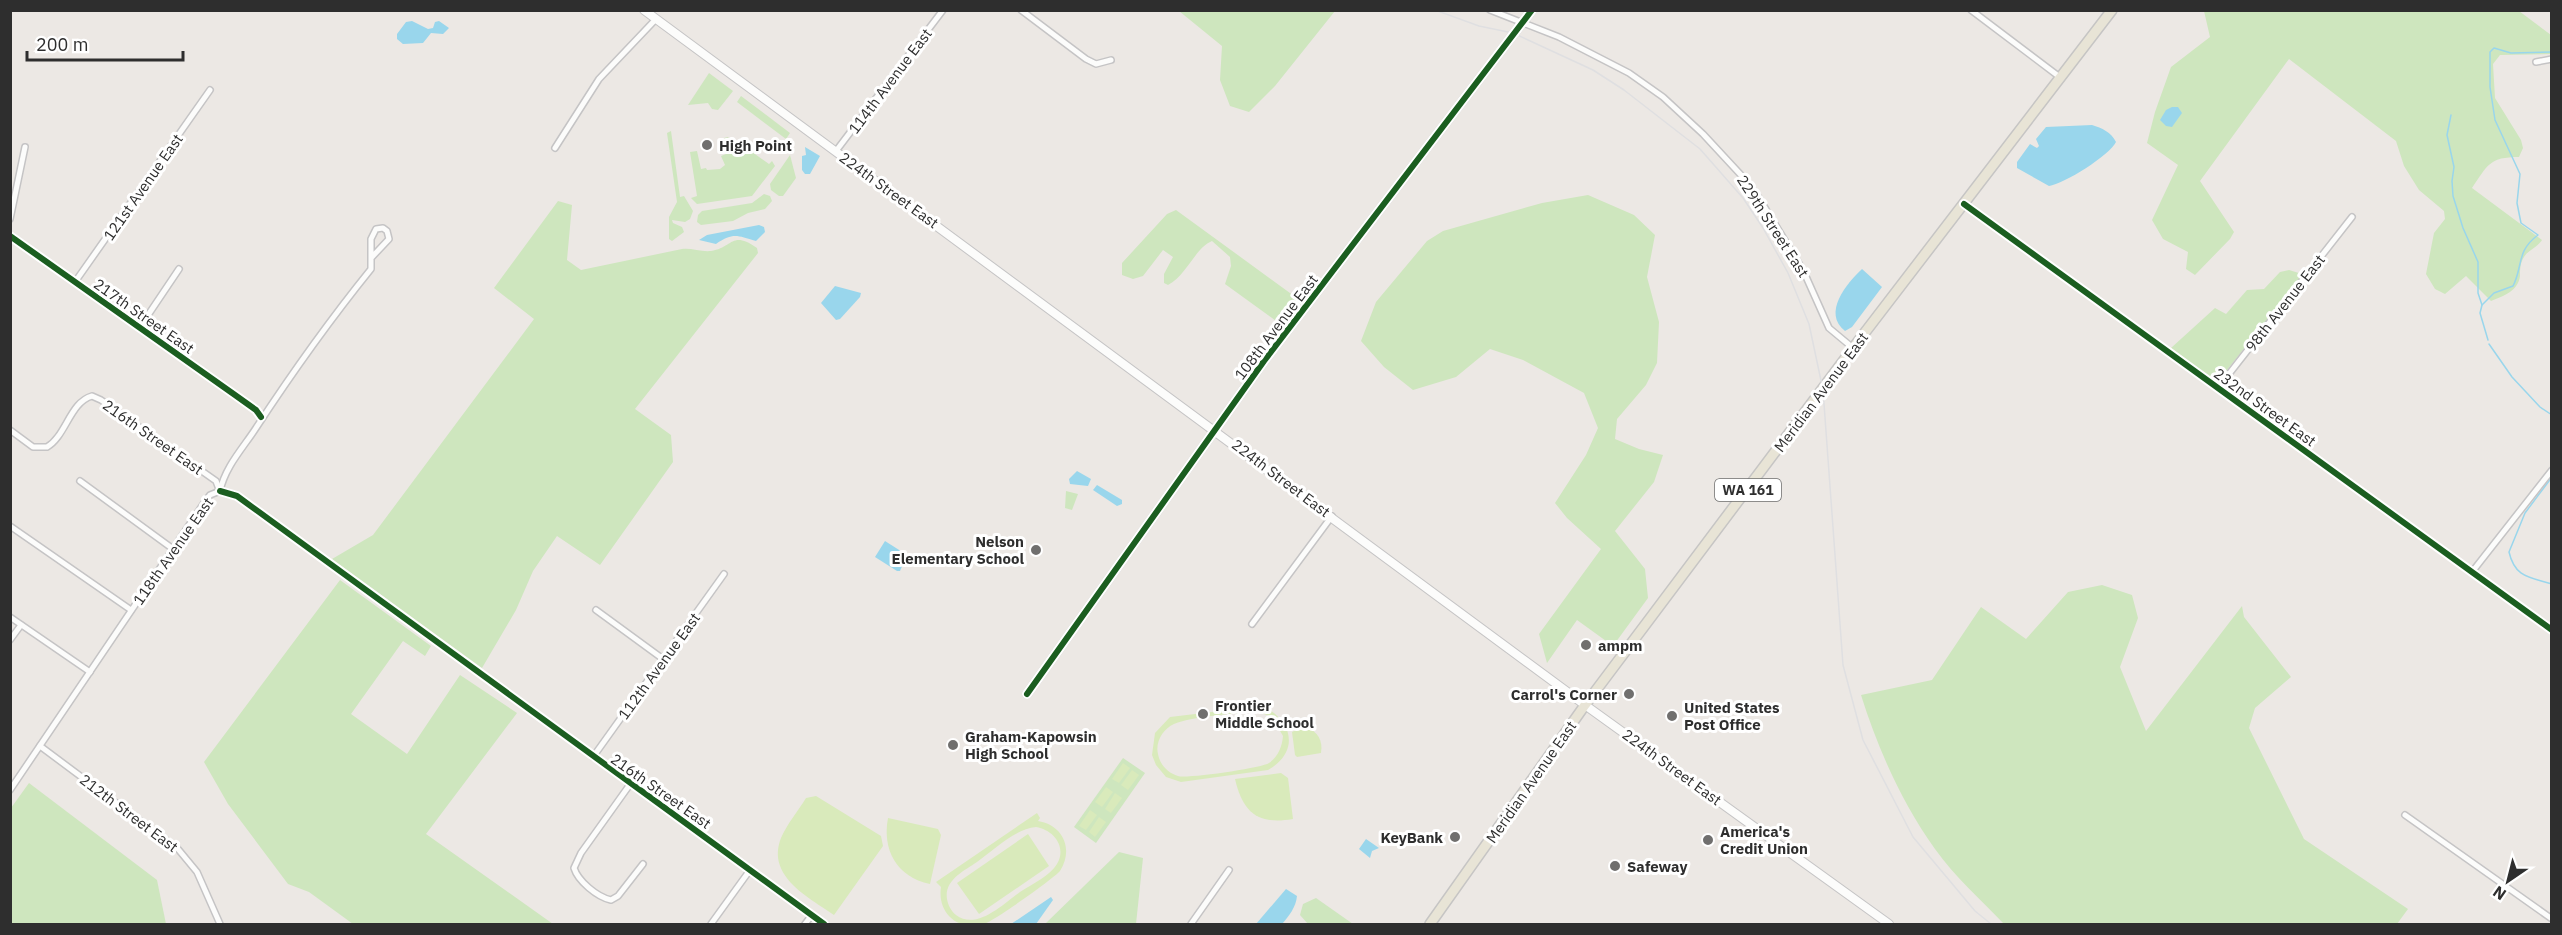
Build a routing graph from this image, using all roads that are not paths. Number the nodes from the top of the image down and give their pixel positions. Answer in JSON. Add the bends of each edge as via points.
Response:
{"nodes":[{"id":1,"x":644,"y":10,"type":"edge"},
{"id":2,"x":943,"y":10,"type":"edge"},
{"id":3,"x":1021,"y":10,"type":"edge"},
{"id":4,"x":1491,"y":10,"type":"edge"},
{"id":5,"x":1532,"y":10,"type":"edge"},
{"id":6,"x":1971,"y":10,"type":"edge"},
{"id":7,"x":2112,"y":10,"type":"edge"},
{"id":8,"x":656,"y":19,"type":"junction"},
{"id":9,"x":1523,"y":22,"type":"junction"},
{"id":10,"x":2552,"y":59,"type":"edge"},
{"id":11,"x":1111,"y":60,"type":"dead end"},
{"id":12,"x":2536,"y":62,"type":"dead end"},
{"id":13,"x":2061,"y":78,"type":"junction"},
{"id":14,"x":210,"y":90,"type":"dead end"},
{"id":15,"x":25,"y":147,"type":"dead end"},
{"id":16,"x":555,"y":147,"type":"dead end"},
{"id":17,"x":836,"y":151,"type":"junction"},
{"id":18,"x":1964,"y":204,"type":"junction"},
{"id":19,"x":2352,"y":217,"type":"dead end"},
{"id":20,"x":10,"y":219,"type":"edge"},
{"id":21,"x":10,"y":236,"type":"edge"},
{"id":22,"x":372,"y":256,"type":"junction"},
{"id":23,"x":179,"y":269,"type":"dead end"},
{"id":24,"x":75,"y":282,"type":"junction"},
{"id":25,"x":140,"y":327,"type":"junction"},
{"id":26,"x":1853,"y":348,"type":"junction"},
{"id":27,"x":2218,"y":388,"type":"junction"},
{"id":28,"x":261,"y":417,"type":"junction"},
{"id":29,"x":10,"y":430,"type":"edge"},
{"id":30,"x":1216,"y":430,"type":"junction"},
{"id":31,"x":2552,"y":470,"type":"edge"},
{"id":32,"x":80,"y":481,"type":"dead end"},
{"id":33,"x":220,"y":491,"type":"junction"},
{"id":34,"x":1332,"y":516,"type":"junction"},
{"id":35,"x":10,"y":526,"type":"edge"},
{"id":36,"x":172,"y":549,"type":"junction"},
{"id":37,"x":2472,"y":572,"type":"junction"},
{"id":38,"x":724,"y":574,"type":"dead end"},
{"id":39,"x":131,"y":610,"type":"junction"},
{"id":40,"x":596,"y":610,"type":"dead end"},
{"id":41,"x":10,"y":617,"type":"edge"},
{"id":42,"x":1252,"y":624,"type":"dead end"},
{"id":43,"x":21,"y":625,"type":"junction"},
{"id":44,"x":2552,"y":630,"type":"edge"},
{"id":45,"x":10,"y":640,"type":"edge"},
{"id":46,"x":663,"y":659,"type":"junction"},
{"id":47,"x":90,"y":672,"type":"junction"},
{"id":48,"x":1027,"y":694,"type":"dead end"},
{"id":49,"x":1585,"y":705,"type":"junction"},
{"id":50,"x":40,"y":746,"type":"junction"},
{"id":51,"x":593,"y":757,"type":"junction"},
{"id":52,"x":631,"y":783,"type":"junction"},
{"id":53,"x":10,"y":790,"type":"edge"},
{"id":54,"x":2405,"y":815,"type":"dead end"},
{"id":55,"x":643,"y":864,"type":"dead end"},
{"id":56,"x":750,"y":870,"type":"junction"},
{"id":57,"x":1229,"y":870,"type":"dead end"},
{"id":58,"x":812,"y":915,"type":"junction"},
{"id":59,"x":2552,"y":919,"type":"edge"},
{"id":60,"x":220,"y":924,"type":"edge"},
{"id":61,"x":711,"y":924,"type":"edge"},
{"id":62,"x":805,"y":924,"type":"edge"},
{"id":63,"x":824,"y":924,"type":"edge"},
{"id":64,"x":1191,"y":924,"type":"edge"},
{"id":65,"x":1431,"y":924,"type":"edge"},
{"id":66,"x":1889,"y":924,"type":"edge"}],
"edges":[{"from":1,"to":8,"type":"main road","name":"224th Street East"},
{"from":2,"to":17,"type":"street","name":"114th Avenue East"},
{"from":3,"to":11,"type":"street","via":[[1086,59],[1096,64]]},
{"from":4,"to":9,"type":"street","name":"229th Street East"},
{"from":5,"to":9,"type":"main road","name":"108th Avenue East"},
{"from":6,"to":13,"type":"street"},
{"from":7,"to":13,"type":"main road","name":"Meridian Avenue East","number":"WA 161"},
{"from":8,"to":16,"type":"street","via":[[599,79]]},
{"from":8,"to":17,"type":"main road","name":"224th Street East"},
{"from":9,"to":26,"type":"street","name":"229th Street East","via":[[1629,74],[1663,97],[1703,134],[1759,198],[1799,261],[1829,327]]},
{"from":9,"to":30,"type":"main road","name":"108th Avenue East","via":[[1285,333]]},
{"from":10,"to":12,"type":"street"},
{"from":13,"to":18,"type":"main road","name":"Meridian Avenue East","number":"WA 161"},
{"from":14,"to":24,"type":"street","name":"121st Avenue East"},
{"from":15,"to":20,"type":"street"},
{"from":17,"to":30,"type":"main road","name":"224th Street East"},
{"from":18,"to":26,"type":"main road","name":"Meridian Avenue East","number":"WA 161"},
{"from":18,"to":27,"type":"street","name":"232nd Street East"},
{"from":19,"to":27,"type":"street","name":"98th Avenue East"},
{"from":21,"to":24,"type":"street","name":"217th Street East"},
{"from":22,"to":22,"type":"street","name":"118th Avenue East","via":[[371,239],[380,227],[387,231],[389,239]]},
{"from":22,"to":28,"type":"street","name":"118th Avenue East","via":[[372,269],[322,330]]},
{"from":23,"to":25,"type":"street"},
{"from":24,"to":25,"type":"street","name":"217th Street East"},
{"from":25,"to":28,"type":"street","name":"217th Street East"},
{"from":26,"to":49,"type":"main road","name":"Meridian Avenue East","number":"WA 161"},
{"from":27,"to":37,"type":"street","name":"232nd Street East"},
{"from":28,"to":33,"type":"street","name":"118th Avenue East","via":[[223,476]]},
{"from":29,"to":33,"type":"street","name":"216th Street East","via":[[33,447],[47,447],[88,396],[101,400],[186,459],[216,481]]},
{"from":30,"to":34,"type":"main road","name":"224th Street East"},
{"from":30,"to":48,"type":"main road","name":"108th Avenue East"},
{"from":31,"to":37,"type":"street"},
{"from":32,"to":36,"type":"street"},
{"from":33,"to":36,"type":"street","name":"118th Avenue East","via":[[210,495]]},
{"from":33,"to":51,"type":"street","name":"216th Street East","via":[[237,496]]},
{"from":34,"to":42,"type":"street"},
{"from":34,"to":49,"type":"main road","name":"224th Street East"},
{"from":35,"to":39,"type":"street"},
{"from":36,"to":39,"type":"street","name":"118th Avenue East"},
{"from":37,"to":44,"type":"street","name":"232nd Street East"},
{"from":38,"to":46,"type":"street","name":"112th Avenue East"},
{"from":39,"to":47,"type":"street","name":"118th Avenue East"},
{"from":40,"to":46,"type":"street"},
{"from":41,"to":43,"type":"street"},
{"from":43,"to":45,"type":"street"},
{"from":43,"to":47,"type":"street"},
{"from":46,"to":51,"type":"street","name":"112th Avenue East"},
{"from":47,"to":50,"type":"street","name":"118th Avenue East"},
{"from":49,"to":65,"type":"main road","name":"Meridian Avenue East","number":"WA 161"},
{"from":49,"to":66,"type":"main road","name":"224th Street East"},
{"from":50,"to":53,"type":"street","name":"118th Avenue East"},
{"from":50,"to":60,"type":"street","name":"212th Street East","via":[[178,849],[197,872]]},
{"from":51,"to":52,"type":"street","name":"216th Street East"},
{"from":52,"to":55,"type":"street","via":[[574,868],[590,888],[610,900],[618,896]]},
{"from":52,"to":56,"type":"street","name":"216th Street East"},
{"from":54,"to":59,"type":"street"},
{"from":56,"to":58,"type":"street","name":"216th Street East"},
{"from":56,"to":61,"type":"street"},
{"from":57,"to":64,"type":"street"},
{"from":58,"to":62,"type":"street"},
{"from":58,"to":63,"type":"street","name":"216th Street East"}]}
